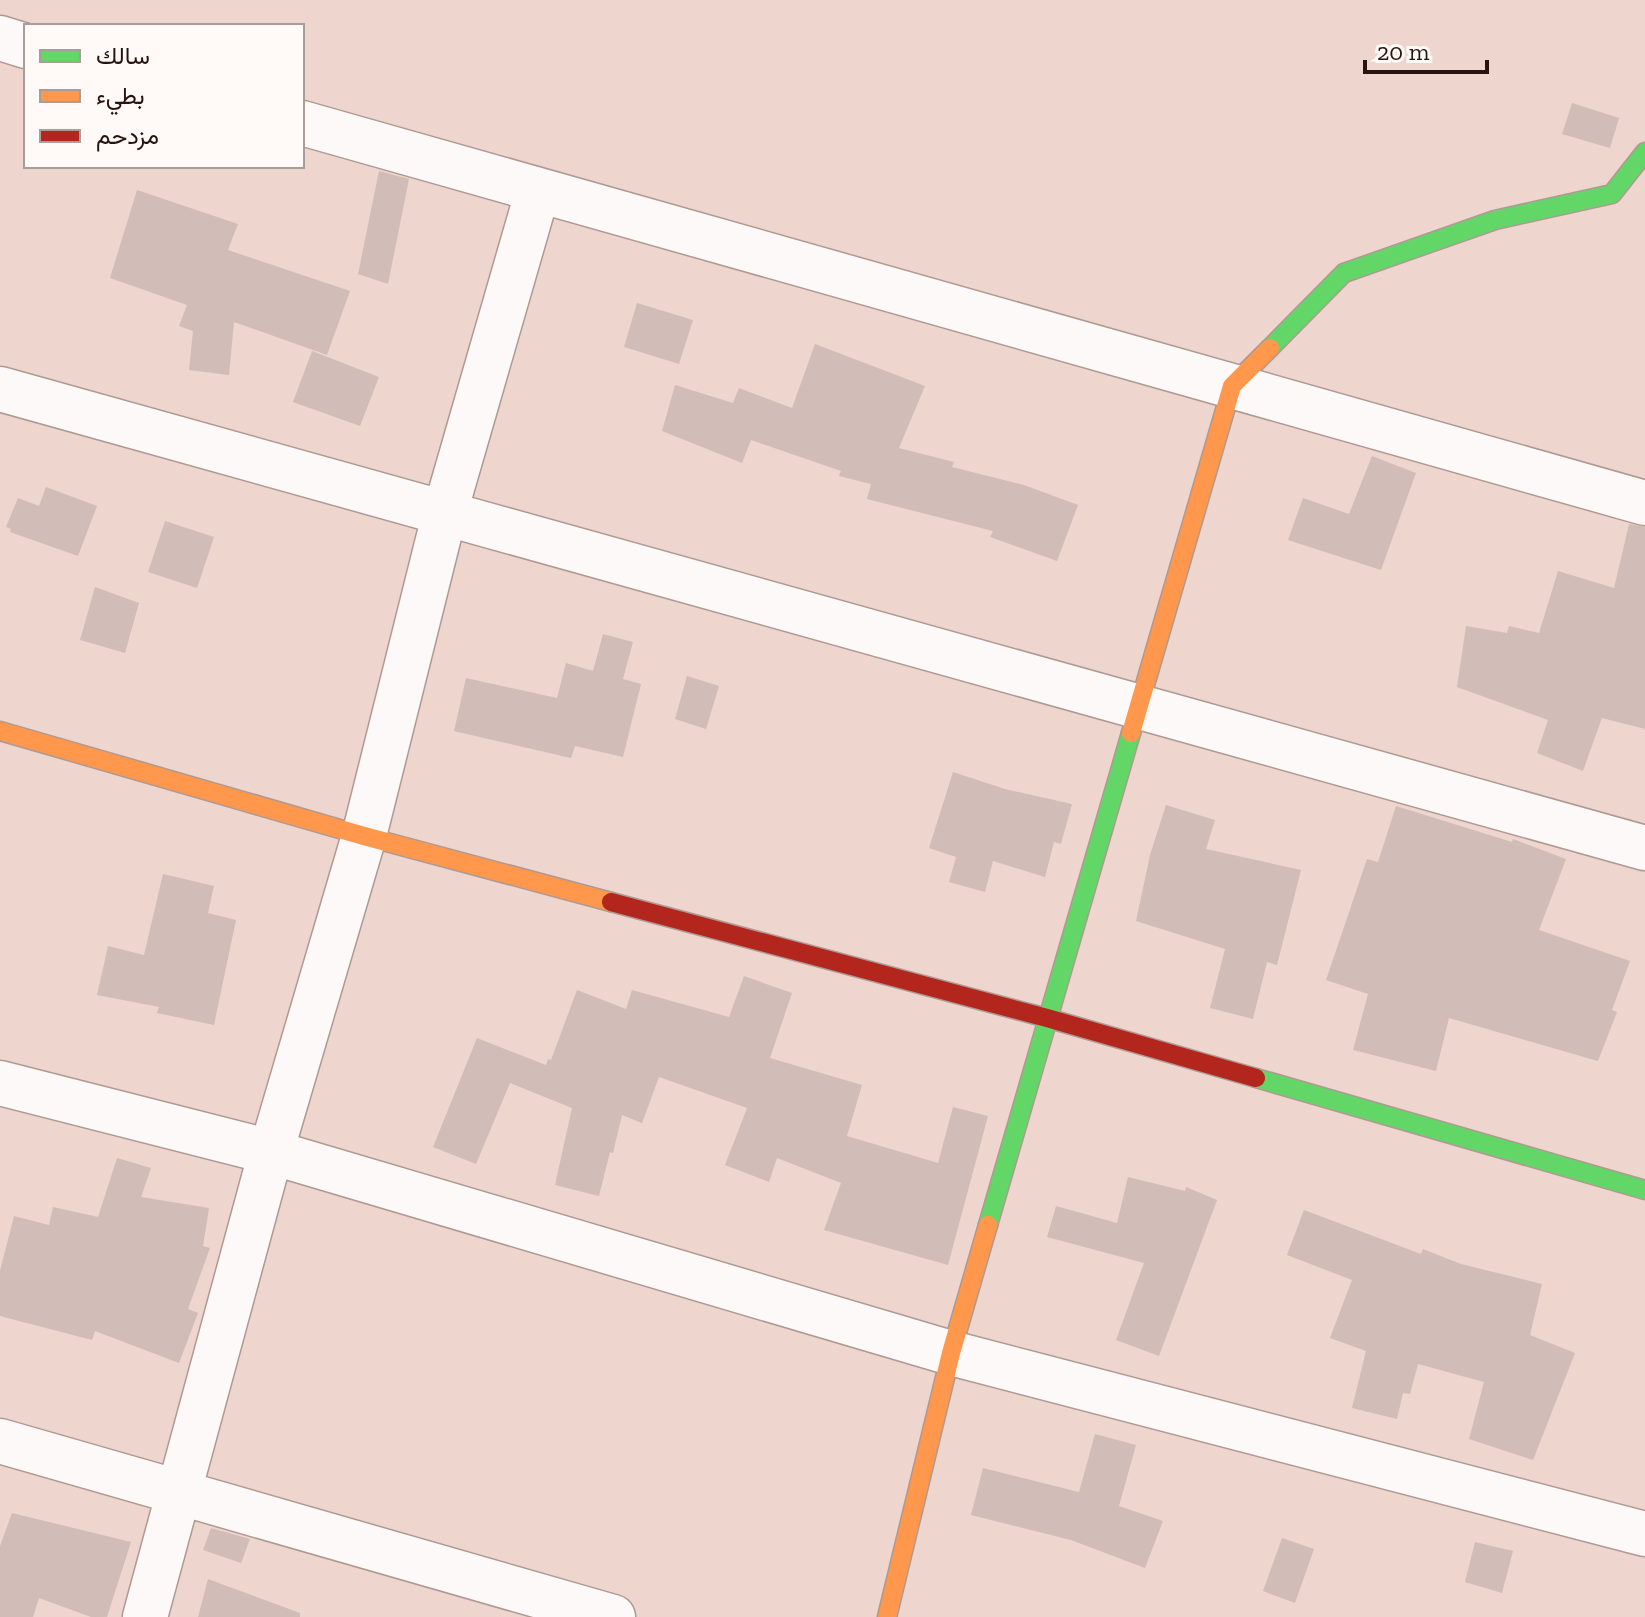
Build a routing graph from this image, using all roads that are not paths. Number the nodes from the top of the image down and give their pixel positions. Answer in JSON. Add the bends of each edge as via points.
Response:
{"nodes":[{"id":1,"x":0,"y":38,"type":"edge"},
{"id":2,"x":24,"y":45,"type":"edge"},
{"id":3,"x":304,"y":124,"type":"edge"},
{"id":4,"x":1645,"y":152,"type":"edge"},
{"id":5,"x":538,"y":190,"type":"junction"},
{"id":6,"x":1232,"y":386,"type":"junction"},
{"id":7,"x":0,"y":389,"type":"edge"},
{"id":8,"x":1645,"y":503,"type":"edge"},
{"id":9,"x":445,"y":512,"type":"junction"},
{"id":10,"x":1140,"y":706,"type":"junction"},
{"id":11,"x":0,"y":731,"type":"edge"},
{"id":12,"x":364,"y":836,"type":"junction"},
{"id":13,"x":1645,"y":848,"type":"edge"},
{"id":14,"x":1047,"y":1018,"type":"junction"},
{"id":15,"x":0,"y":1083,"type":"edge"},
{"id":16,"x":271,"y":1152,"type":"junction"},
{"id":17,"x":1645,"y":1190,"type":"edge"},
{"id":18,"x":951,"y":1353,"type":"junction"},
{"id":19,"x":0,"y":1441,"type":"edge"},
{"id":20,"x":180,"y":1495,"type":"junction"},
{"id":21,"x":1645,"y":1534,"type":"edge"},
{"id":22,"x":145,"y":1617,"type":"edge"},
{"id":23,"x":613,"y":1617,"type":"edge"},
{"id":24,"x":887,"y":1617,"type":"edge"}],
"edges":[{"from":1,"to":2,"type":"street"},
{"from":3,"to":5,"type":"street"},
{"from":4,"to":6,"type":"street","via":[[1612,194],[1495,220],[1344,273]]},
{"from":5,"to":6,"type":"street"},
{"from":5,"to":9,"type":"street"},
{"from":6,"to":8,"type":"street"},
{"from":6,"to":10,"type":"street"},
{"from":7,"to":9,"type":"street"},
{"from":9,"to":10,"type":"street"},
{"from":9,"to":12,"type":"street"},
{"from":10,"to":13,"type":"street"},
{"from":10,"to":14,"type":"street"},
{"from":11,"to":12,"type":"street"},
{"from":12,"to":14,"type":"street"},
{"from":12,"to":16,"type":"street"},
{"from":14,"to":17,"type":"street"},
{"from":14,"to":18,"type":"street"},
{"from":15,"to":16,"type":"street"},
{"from":16,"to":18,"type":"street"},
{"from":16,"to":20,"type":"street"},
{"from":18,"to":21,"type":"street"},
{"from":18,"to":24,"type":"street"},
{"from":19,"to":20,"type":"street"},
{"from":20,"to":22,"type":"street"},
{"from":20,"to":23,"type":"street"}]}
